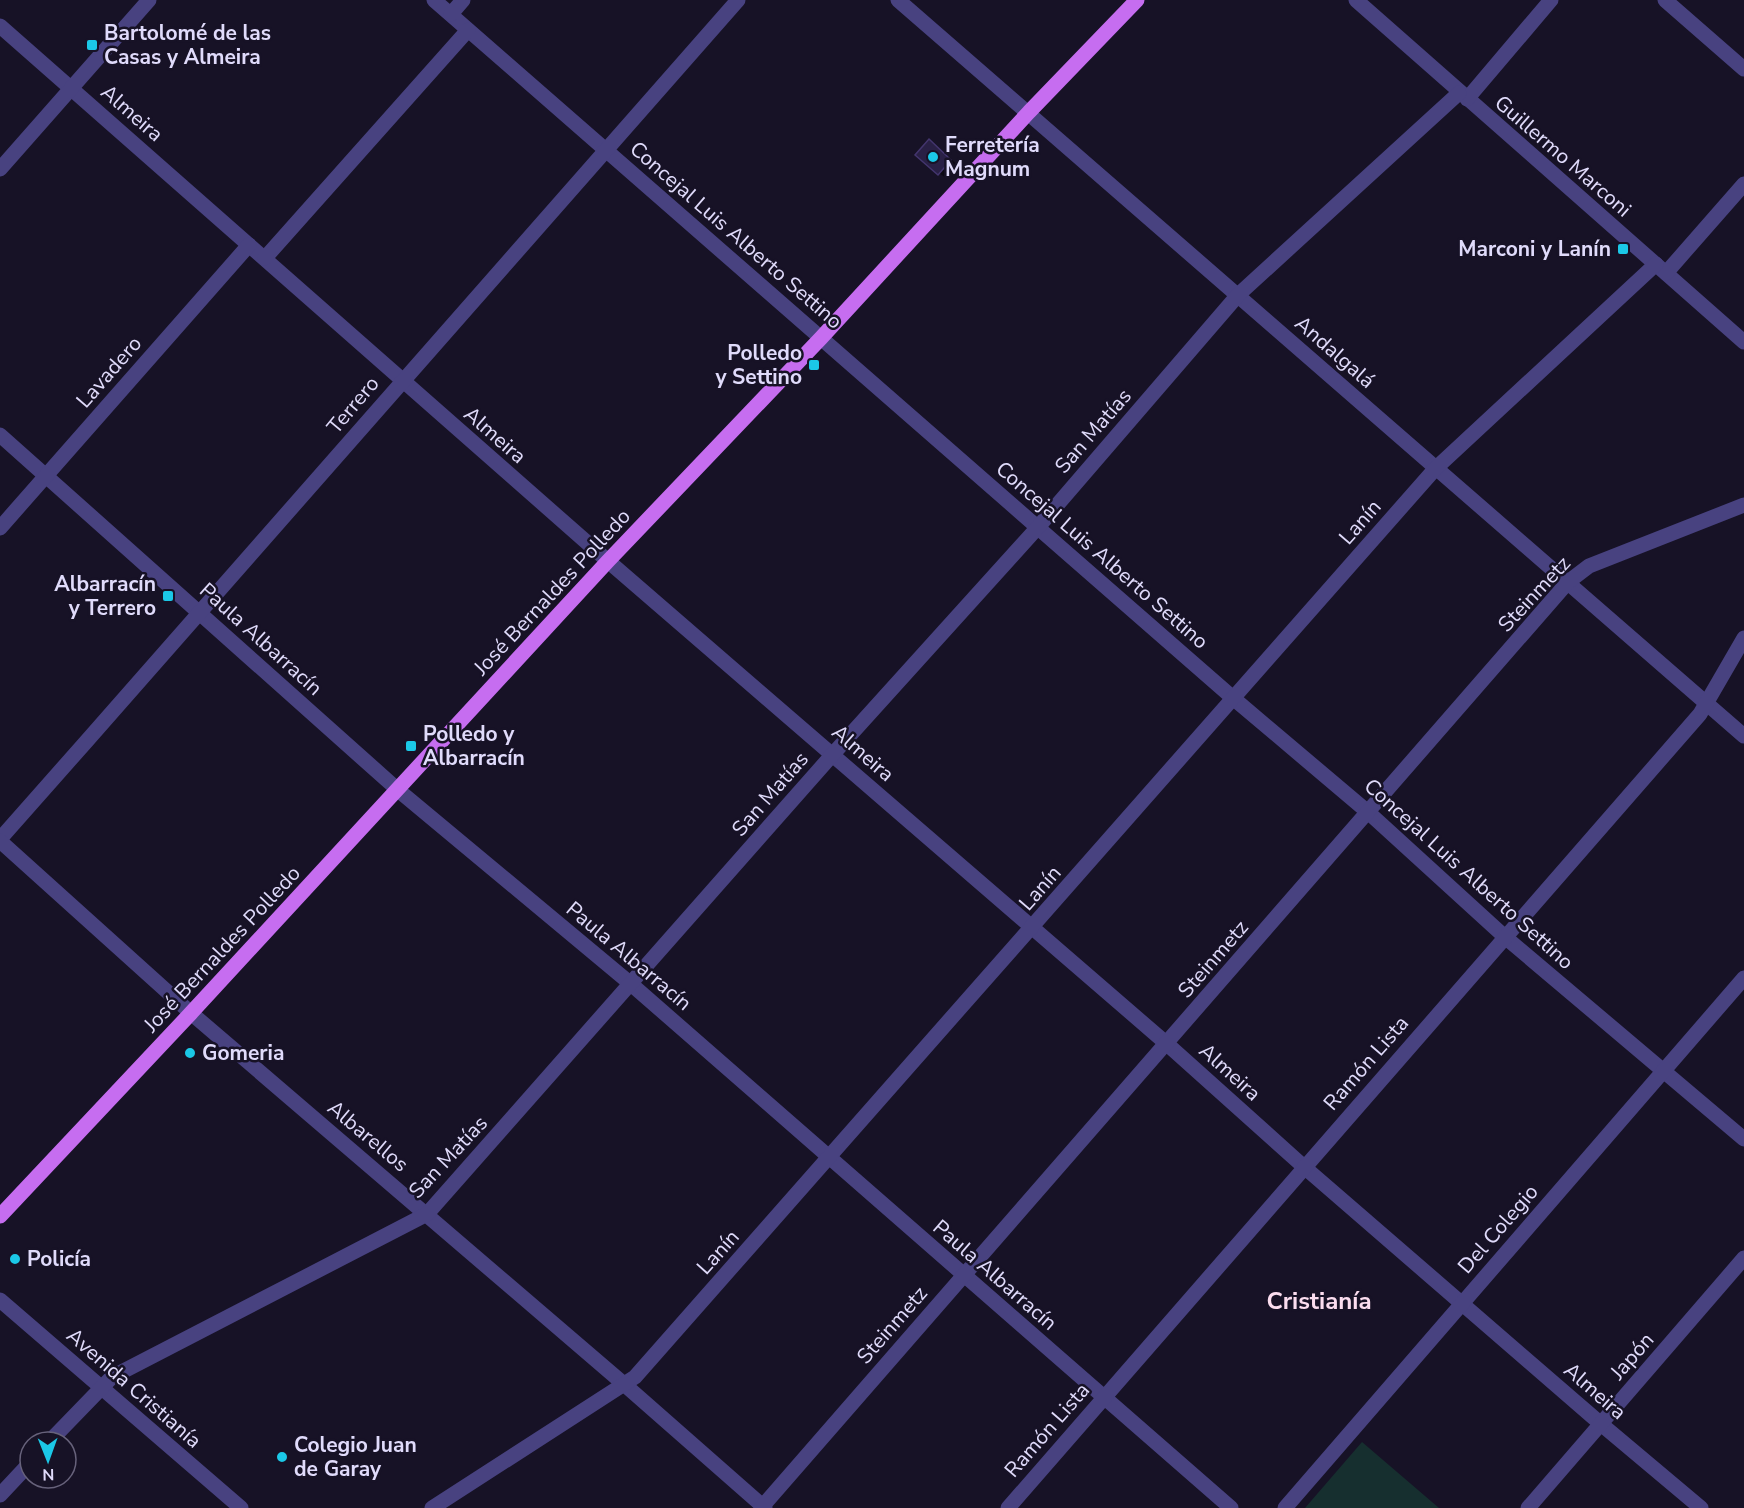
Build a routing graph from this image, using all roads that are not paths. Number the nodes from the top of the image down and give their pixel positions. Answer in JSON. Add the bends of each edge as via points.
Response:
{"nodes":[{"id":1,"x":149,"y":0,"type":"edge"},
{"id":2,"x":434,"y":0,"type":"edge"},
{"id":3,"x":463,"y":0,"type":"edge"},
{"id":4,"x":738,"y":0,"type":"edge"},
{"id":5,"x":898,"y":0,"type":"edge"},
{"id":6,"x":1137,"y":0,"type":"edge"},
{"id":7,"x":1356,"y":0,"type":"edge"},
{"id":8,"x":1551,"y":0,"type":"edge"},
{"id":9,"x":1665,"y":0,"type":"edge"},
{"id":10,"x":451,"y":14,"type":"junction"},
{"id":11,"x":0,"y":26,"type":"edge"},
{"id":12,"x":468,"y":30,"type":"junction"},
{"id":13,"x":1744,"y":69,"type":"edge"},
{"id":14,"x":72,"y":88,"type":"junction"},
{"id":15,"x":1463,"y":96,"type":"junction"},
{"id":16,"x":1029,"y":112,"type":"junction"},
{"id":17,"x":607,"y":149,"type":"junction"},
{"id":18,"x":0,"y":170,"type":"edge"},
{"id":19,"x":1744,"y":184,"type":"edge"},
{"id":20,"x":249,"y":245,"type":"junction"},
{"id":21,"x":265,"y":258,"type":"junction"},
{"id":22,"x":1661,"y":269,"type":"junction"},
{"id":23,"x":1238,"y":295,"type":"junction"},
{"id":24,"x":821,"y":338,"type":"junction"},
{"id":25,"x":1744,"y":342,"type":"edge"},
{"id":26,"x":401,"y":381,"type":"junction"},
{"id":27,"x":0,"y":435,"type":"edge"},
{"id":28,"x":1435,"y":468,"type":"junction"},
{"id":29,"x":46,"y":476,"type":"junction"},
{"id":30,"x":1744,"y":505,"type":"edge"},
{"id":31,"x":1039,"y":526,"type":"junction"},
{"id":32,"x":0,"y":528,"type":"edge"},
{"id":33,"x":608,"y":561,"type":"junction"},
{"id":34,"x":1568,"y":582,"type":"junction"},
{"id":35,"x":200,"y":613,"type":"junction"},
{"id":36,"x":1744,"y":638,"type":"edge"},
{"id":37,"x":1233,"y":698,"type":"junction"},
{"id":38,"x":1707,"y":703,"type":"junction"},
{"id":39,"x":1744,"y":735,"type":"edge"},
{"id":40,"x":832,"y":754,"type":"junction"},
{"id":41,"x":398,"y":790,"type":"junction"},
{"id":42,"x":1369,"y":813,"type":"junction"},
{"id":43,"x":0,"y":840,"type":"edge"},
{"id":44,"x":1032,"y":929,"type":"junction"},
{"id":45,"x":1504,"y":936,"type":"junction"},
{"id":46,"x":1744,"y":978,"type":"edge"},
{"id":47,"x":631,"y":984,"type":"junction"},
{"id":48,"x":191,"y":1013,"type":"junction"},
{"id":49,"x":1167,"y":1044,"type":"junction"},
{"id":50,"x":1662,"y":1070,"type":"junction"},
{"id":51,"x":1744,"y":1139,"type":"edge"},
{"id":52,"x":829,"y":1158,"type":"junction"},
{"id":53,"x":1303,"y":1166,"type":"junction"},
{"id":54,"x":427,"y":1214,"type":"junction"},
{"id":55,"x":0,"y":1215,"type":"edge"},
{"id":56,"x":1744,"y":1258,"type":"edge"},
{"id":57,"x":963,"y":1275,"type":"junction"},
{"id":58,"x":0,"y":1300,"type":"edge"},
{"id":59,"x":1462,"y":1303,"type":"junction"},
{"id":60,"x":625,"y":1385,"type":"junction"},
{"id":61,"x":101,"y":1387,"type":"junction"},
{"id":62,"x":1103,"y":1397,"type":"junction"},
{"id":63,"x":1601,"y":1425,"type":"junction"},
{"id":64,"x":60,"y":1430,"type":"edge"},
{"id":65,"x":18,"y":1476,"type":"edge"},
{"id":66,"x":0,"y":1495,"type":"edge"},
{"id":67,"x":763,"y":1507,"type":"edge"},
{"id":68,"x":241,"y":1508,"type":"edge"},
{"id":69,"x":432,"y":1508,"type":"edge"},
{"id":70,"x":1008,"y":1508,"type":"edge"},
{"id":71,"x":1231,"y":1508,"type":"edge"},
{"id":72,"x":1285,"y":1508,"type":"edge"},
{"id":73,"x":1528,"y":1508,"type":"edge"},
{"id":74,"x":1701,"y":1508,"type":"edge"}],
"edges":[{"from":1,"to":14,"type":"street"},
{"from":2,"to":10,"type":"street","name":"Concejal Luis Alberto Settino"},
{"from":3,"to":10,"type":"street"},
{"from":4,"to":17,"type":"street","name":"Terrero"},
{"from":5,"to":16,"type":"street","name":"Andalgalá"},
{"from":6,"to":16,"type":"main road","name":"José Bernaldes Polledo"},
{"from":7,"to":15,"type":"street","name":"Guillermo Marconi"},
{"from":8,"to":15,"type":"street","name":"San Matías"},
{"from":9,"to":13,"type":"street"},
{"from":10,"to":12,"type":"street","name":"Concejal Luis Alberto Settino"},
{"from":11,"to":14,"type":"street","name":"Almeira"},
{"from":12,"to":17,"type":"street","name":"Concejal Luis Alberto Settino"},
{"from":12,"to":21,"type":"street"},
{"from":14,"to":18,"type":"street"},
{"from":14,"to":20,"type":"street","name":"Almeira"},
{"from":15,"to":22,"type":"street","name":"Guillermo Marconi"},
{"from":15,"to":23,"type":"street","name":"San Matías"},
{"from":16,"to":23,"type":"street","name":"Andalgalá"},
{"from":16,"to":24,"type":"main road","name":"José Bernaldes Polledo"},
{"from":17,"to":24,"type":"street","name":"Concejal Luis Alberto Settino"},
{"from":17,"to":26,"type":"street","name":"Terrero"},
{"from":19,"to":22,"type":"street","name":"Lanín"},
{"from":20,"to":21,"type":"street","name":"Almeira"},
{"from":20,"to":29,"type":"street","name":"Lavadero"},
{"from":21,"to":26,"type":"street","name":"Almeira"},
{"from":22,"to":25,"type":"street","name":"Guillermo Marconi"},
{"from":22,"to":28,"type":"street","name":"Lanín"},
{"from":23,"to":28,"type":"street","name":"Andalgalá"},
{"from":23,"to":31,"type":"street","name":"San Matías"},
{"from":24,"to":31,"type":"street","name":"Concejal Luis Alberto Settino"},
{"from":24,"to":33,"type":"main road","name":"José Bernaldes Polledo"},
{"from":26,"to":33,"type":"street","name":"Almeira"},
{"from":26,"to":35,"type":"street","name":"Terrero"},
{"from":27,"to":29,"type":"street","name":"Paula Albarracín"},
{"from":28,"to":34,"type":"street","name":"Andalgalá"},
{"from":28,"to":37,"type":"street","name":"Lanín"},
{"from":29,"to":32,"type":"street","name":"Lavadero"},
{"from":29,"to":35,"type":"street","name":"Paula Albarracín"},
{"from":30,"to":34,"type":"street","name":"Steinmetz","via":[[1589,566]]},
{"from":31,"to":37,"type":"street","name":"Concejal Luis Alberto Settino"},
{"from":31,"to":40,"type":"street","name":"San Matías"},
{"from":33,"to":40,"type":"street","name":"Almeira"},
{"from":33,"to":41,"type":"main road","name":"José Bernaldes Polledo"},
{"from":34,"to":38,"type":"street","name":"Andalgalá"},
{"from":34,"to":42,"type":"street","name":"Steinmetz"},
{"from":35,"to":41,"type":"street","name":"Paula Albarracín"},
{"from":35,"to":43,"type":"street","name":"Terrero"},
{"from":36,"to":38,"type":"street","name":"Ramón Lista"},
{"from":37,"to":42,"type":"street","name":"Concejal Luis Alberto Settino"},
{"from":37,"to":44,"type":"street","name":"Lanín"},
{"from":38,"to":39,"type":"street","name":"Andalgalá"},
{"from":38,"to":45,"type":"street","name":"Ramón Lista"},
{"from":40,"to":44,"type":"street","name":"Almeira"},
{"from":40,"to":47,"type":"street","name":"San Matías"},
{"from":41,"to":47,"type":"street","name":"Paula Albarracín"},
{"from":41,"to":48,"type":"main road","name":"José Bernaldes Polledo"},
{"from":42,"to":45,"type":"street","name":"Concejal Luis Alberto Settino"},
{"from":42,"to":49,"type":"street","name":"Steinmetz"},
{"from":43,"to":48,"type":"street","name":"Albarellos"},
{"from":44,"to":49,"type":"street","name":"Almeira"},
{"from":44,"to":52,"type":"street","name":"Lanín"},
{"from":45,"to":50,"type":"street","name":"Concejal Luis Alberto Settino"},
{"from":45,"to":53,"type":"street","name":"Ramón Lista"},
{"from":46,"to":50,"type":"street","name":"Del Colegio"},
{"from":47,"to":52,"type":"street","name":"Paula Albarracín"},
{"from":47,"to":54,"type":"street","name":"San Matías"},
{"from":48,"to":54,"type":"street","name":"Albarellos"},
{"from":48,"to":55,"type":"main road","name":"José Bernaldes Polledo"},
{"from":49,"to":53,"type":"street","name":"Almeira"},
{"from":49,"to":57,"type":"street","name":"Steinmetz"},
{"from":50,"to":51,"type":"street","name":"Concejal Luis Alberto Settino"},
{"from":50,"to":59,"type":"street","name":"Del Colegio"},
{"from":52,"to":57,"type":"street","name":"Paula Albarracín"},
{"from":52,"to":60,"type":"street","name":"Lanín"},
{"from":53,"to":59,"type":"street","name":"Almeira"},
{"from":53,"to":62,"type":"street","name":"Ramón Lista"},
{"from":54,"to":60,"type":"street","name":"Albarellos"},
{"from":54,"to":61,"type":"street","name":"San Matías","via":[[128,1368]]},
{"from":56,"to":63,"type":"street","name":"Japón"},
{"from":57,"to":62,"type":"street","name":"Paula Albarracín"},
{"from":57,"to":67,"type":"street","name":"Steinmetz"},
{"from":58,"to":61,"type":"street","name":"Avenida Cristianía"},
{"from":59,"to":63,"type":"street","name":"Almeira"},
{"from":59,"to":72,"type":"street","name":"Del Colegio"},
{"from":60,"to":67,"type":"street","name":"Albarellos"},
{"from":60,"to":69,"type":"street","name":"Lanín"},
{"from":61,"to":64,"type":"street","name":"San Matías"},
{"from":61,"to":68,"type":"street","name":"Avenida Cristianía"},
{"from":62,"to":70,"type":"street","name":"Ramón Lista"},
{"from":62,"to":71,"type":"street","name":"Paula Albarracín"},
{"from":63,"to":73,"type":"street","name":"Japón"},
{"from":63,"to":74,"type":"street","name":"Almeira"},
{"from":65,"to":66,"type":"street"}]}
